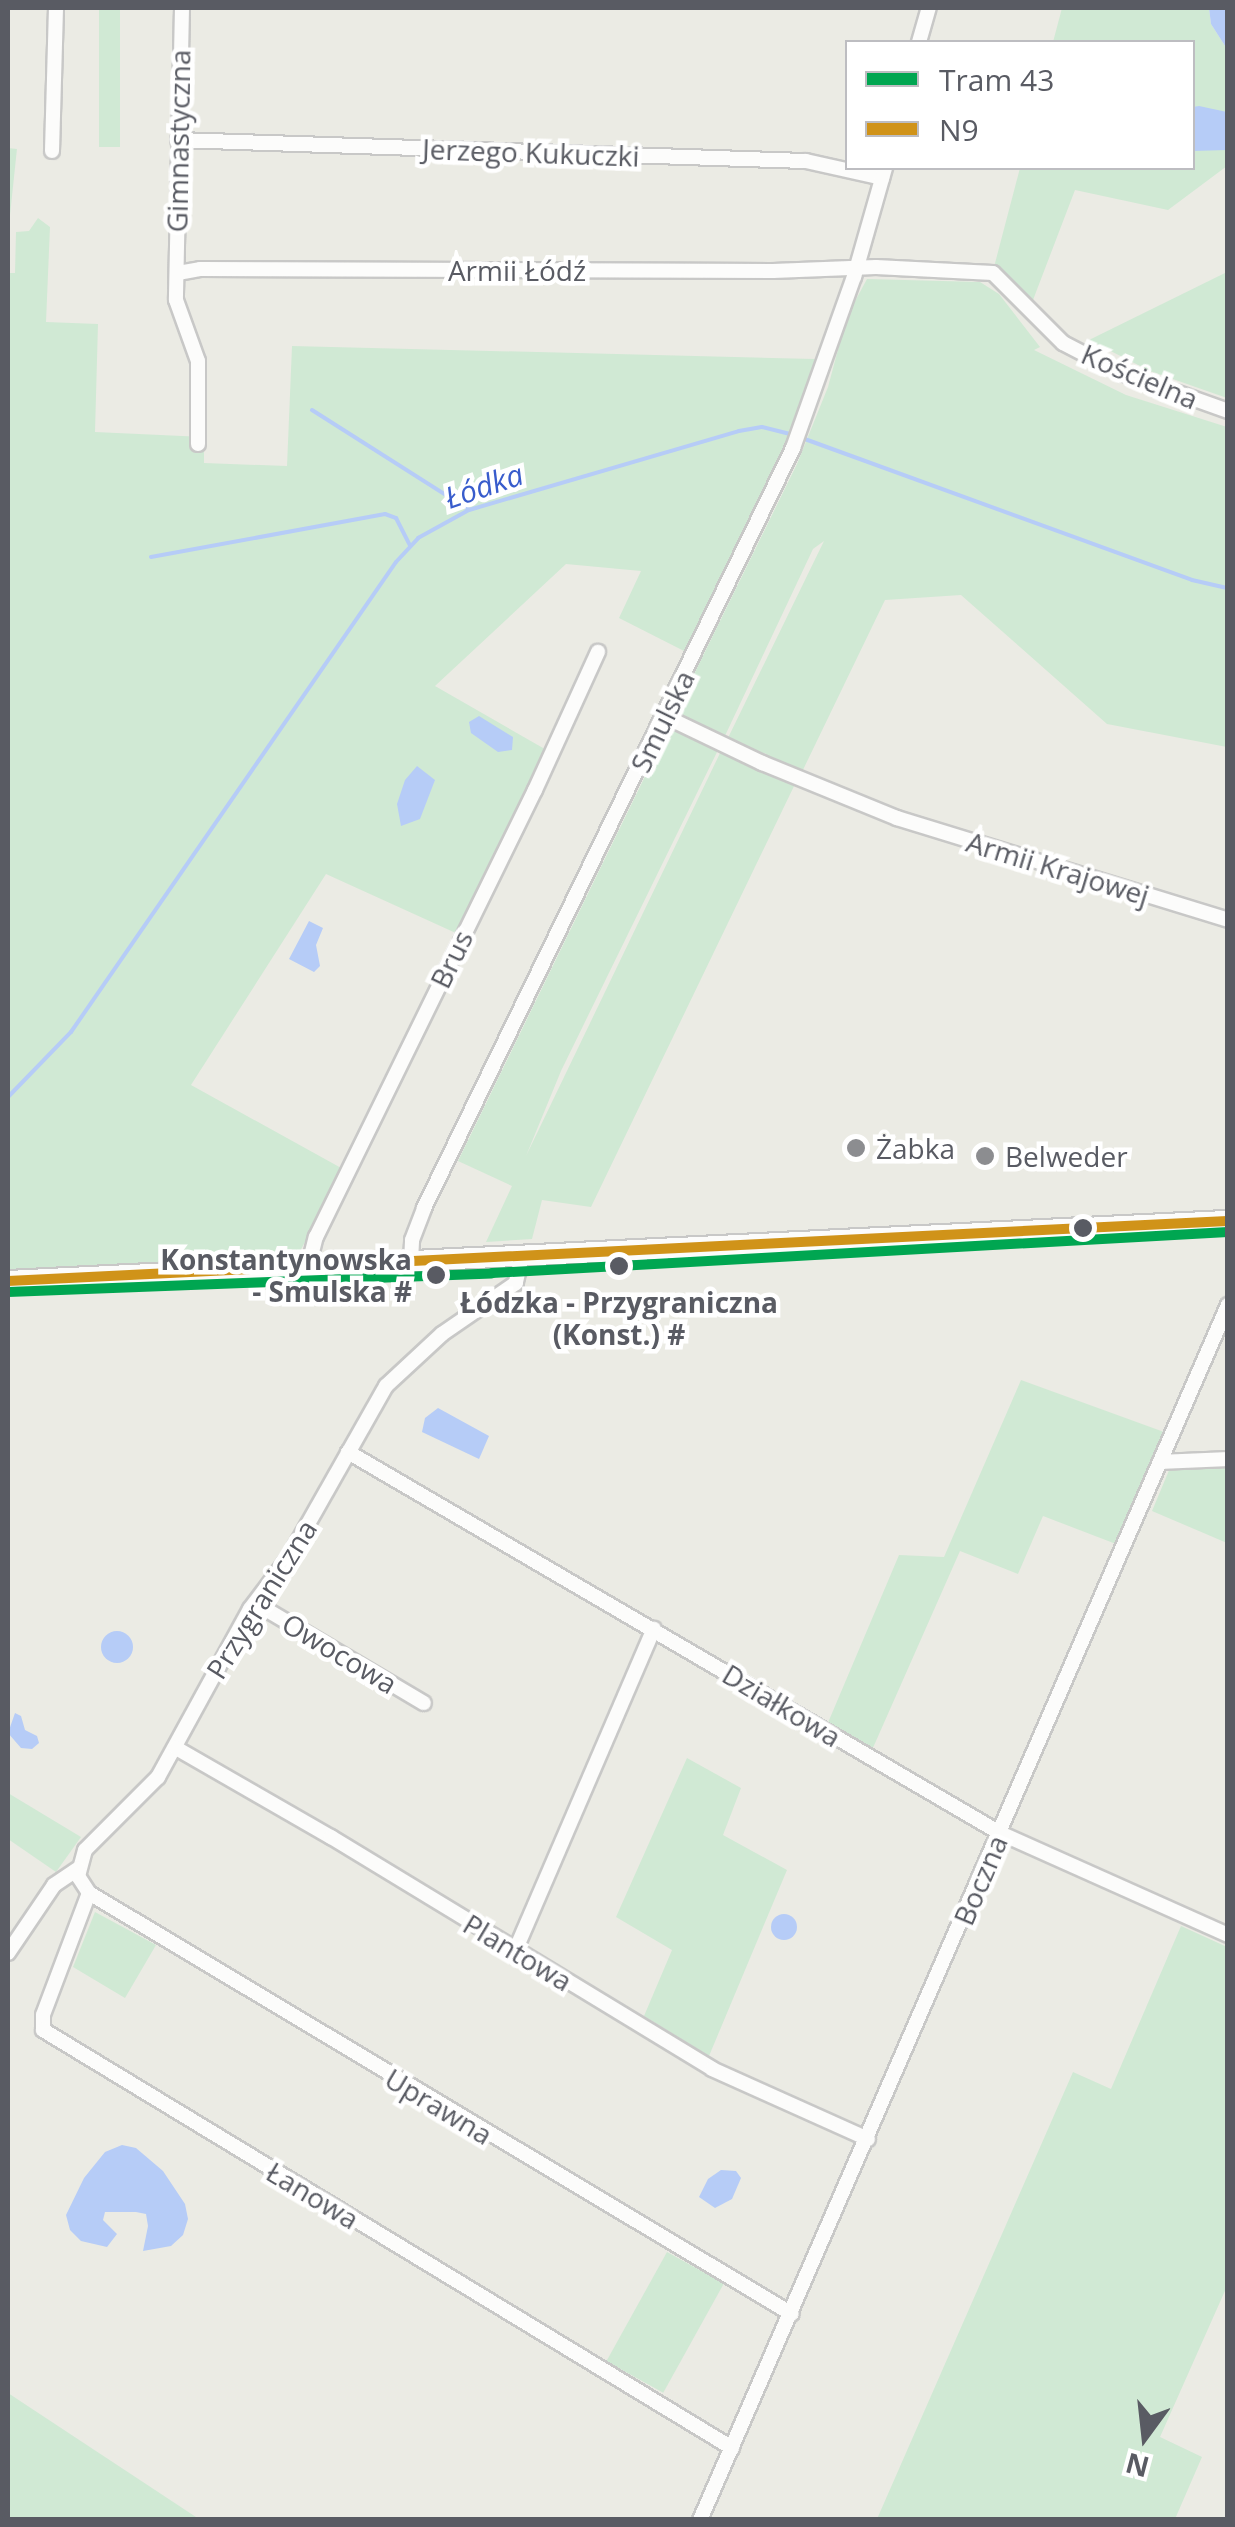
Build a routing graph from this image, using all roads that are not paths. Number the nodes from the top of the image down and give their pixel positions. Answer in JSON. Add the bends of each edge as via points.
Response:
{"nodes":[{"id":1,"x":56,"y":8,"type":"edge"},
{"id":2,"x":182,"y":8,"type":"edge"},
{"id":3,"x":929,"y":8,"type":"edge"},
{"id":4,"x":920,"y":40,"type":"edge"},
{"id":5,"x":178,"y":140,"type":"junction"},
{"id":6,"x":52,"y":151,"type":"dead end"},
{"id":7,"x":845,"y":168,"type":"edge"},
{"id":8,"x":884,"y":173,"type":"edge"},
{"id":9,"x":855,"y":268,"type":"junction"},
{"id":10,"x":178,"y":273,"type":"junction"},
{"id":11,"x":1055,"y":338,"type":"joint"},
{"id":12,"x":1228,"y":411,"type":"edge"},
{"id":13,"x":198,"y":444,"type":"dead end"},
{"id":14,"x":598,"y":652,"type":"dead end"},
{"id":15,"x":664,"y":716,"type":"junction"},
{"id":16,"x":1228,"y":920,"type":"edge"},
{"id":17,"x":1228,"y":1222,"type":"edge"},
{"id":18,"x":522,"y":1256,"type":"junction"},
{"id":19,"x":410,"y":1261,"type":"junction"},
{"id":20,"x":308,"y":1268,"type":"junction"},
{"id":21,"x":8,"y":1281,"type":"edge"},
{"id":22,"x":1228,"y":1305,"type":"edge"},
{"id":23,"x":348,"y":1452,"type":"junction"},
{"id":24,"x":1228,"y":1459,"type":"edge"},
{"id":25,"x":1160,"y":1462,"type":"junction"},
{"id":26,"x":256,"y":1604,"type":"junction"},
{"id":27,"x":654,"y":1629,"type":"junction"},
{"id":28,"x":424,"y":1703,"type":"dead end"},
{"id":29,"x":176,"y":1748,"type":"junction"},
{"id":30,"x":1000,"y":1833,"type":"junction"},
{"id":31,"x":78,"y":1869,"type":"junction"},
{"id":32,"x":88,"y":1894,"type":"junction"},
{"id":33,"x":1228,"y":1935,"type":"edge"},
{"id":34,"x":516,"y":1951,"type":"junction"},
{"id":35,"x":8,"y":1953,"type":"edge"},
{"id":36,"x":868,"y":2140,"type":"junction"},
{"id":37,"x":792,"y":2314,"type":"junction"},
{"id":38,"x":730,"y":2451,"type":"junction"},
{"id":39,"x":700,"y":2520,"type":"edge"}],
"edges":[{"from":1,"to":6,"type":"street"},
{"from":2,"to":5,"type":"street","name":"Gimnastyczna"},
{"from":3,"to":4,"type":"street"},
{"from":5,"to":7,"type":"street","name":"Jerzego Kukuczki"},
{"from":5,"to":10,"type":"street","name":"Gimnastyczna"},
{"from":8,"to":9,"type":"street","name":"Smulska"},
{"from":9,"to":10,"type":"street","name":"Armii Łódź"},
{"from":9,"to":11,"type":"street","name":"Armii Łódź","via":[[993,273]]},
{"from":9,"to":15,"type":"street","name":"Smulska","via":[[793,448]]},
{"from":10,"to":13,"type":"street","name":"Gimnastyczna","via":[[177,306],[198,360]]},
{"from":11,"to":12,"type":"street","name":"Kościelna","via":[[1119,372]]},
{"from":14,"to":20,"type":"street","name":"Brus","via":[[316,1238]]},
{"from":15,"to":16,"type":"street","name":"Armii Krajowej","via":[[888,814]]},
{"from":15,"to":19,"type":"street","name":"Smulska","via":[[424,1208]]},
{"from":17,"to":18,"type":"main road"},
{"from":18,"to":19,"type":"main road"},
{"from":18,"to":23,"type":"street","name":"Przygraniczna","via":[[516,1284],[406,1362]]},
{"from":19,"to":20,"type":"main road"},
{"from":20,"to":21,"type":"main road"},
{"from":22,"to":25,"type":"street","name":"Boczna"},
{"from":23,"to":26,"type":"street","name":"Przygraniczna"},
{"from":23,"to":27,"type":"street","name":"Działkowa"},
{"from":24,"to":25,"type":"street"},
{"from":25,"to":30,"type":"street","name":"Boczna"},
{"from":26,"to":28,"type":"street","name":"Owocowa"},
{"from":26,"to":29,"type":"street","name":"Przygraniczna"},
{"from":27,"to":30,"type":"street","name":"Działkowa"},
{"from":27,"to":34,"type":"street"},
{"from":29,"to":31,"type":"street","name":"Przygraniczna","via":[[158,1777],[91,1842]]},
{"from":29,"to":34,"type":"street","name":"Plantowa"},
{"from":30,"to":33,"type":"street","name":"Działkowa"},
{"from":30,"to":36,"type":"street","name":"Boczna"},
{"from":31,"to":32,"type":"street"},
{"from":31,"to":35,"type":"street","name":"Przygraniczna","via":[[54,1885]]},
{"from":32,"to":37,"type":"street","name":"Uprawna"},
{"from":32,"to":38,"type":"street","name":"Łanowa","via":[[43,2015],[46,2033]]},
{"from":34,"to":36,"type":"street","name":"Plantowa","via":[[712,2070]]},
{"from":36,"to":37,"type":"street","name":"Boczna"},
{"from":37,"to":38,"type":"street","name":"Boczna"},
{"from":38,"to":39,"type":"street","name":"Boczna"}]}
